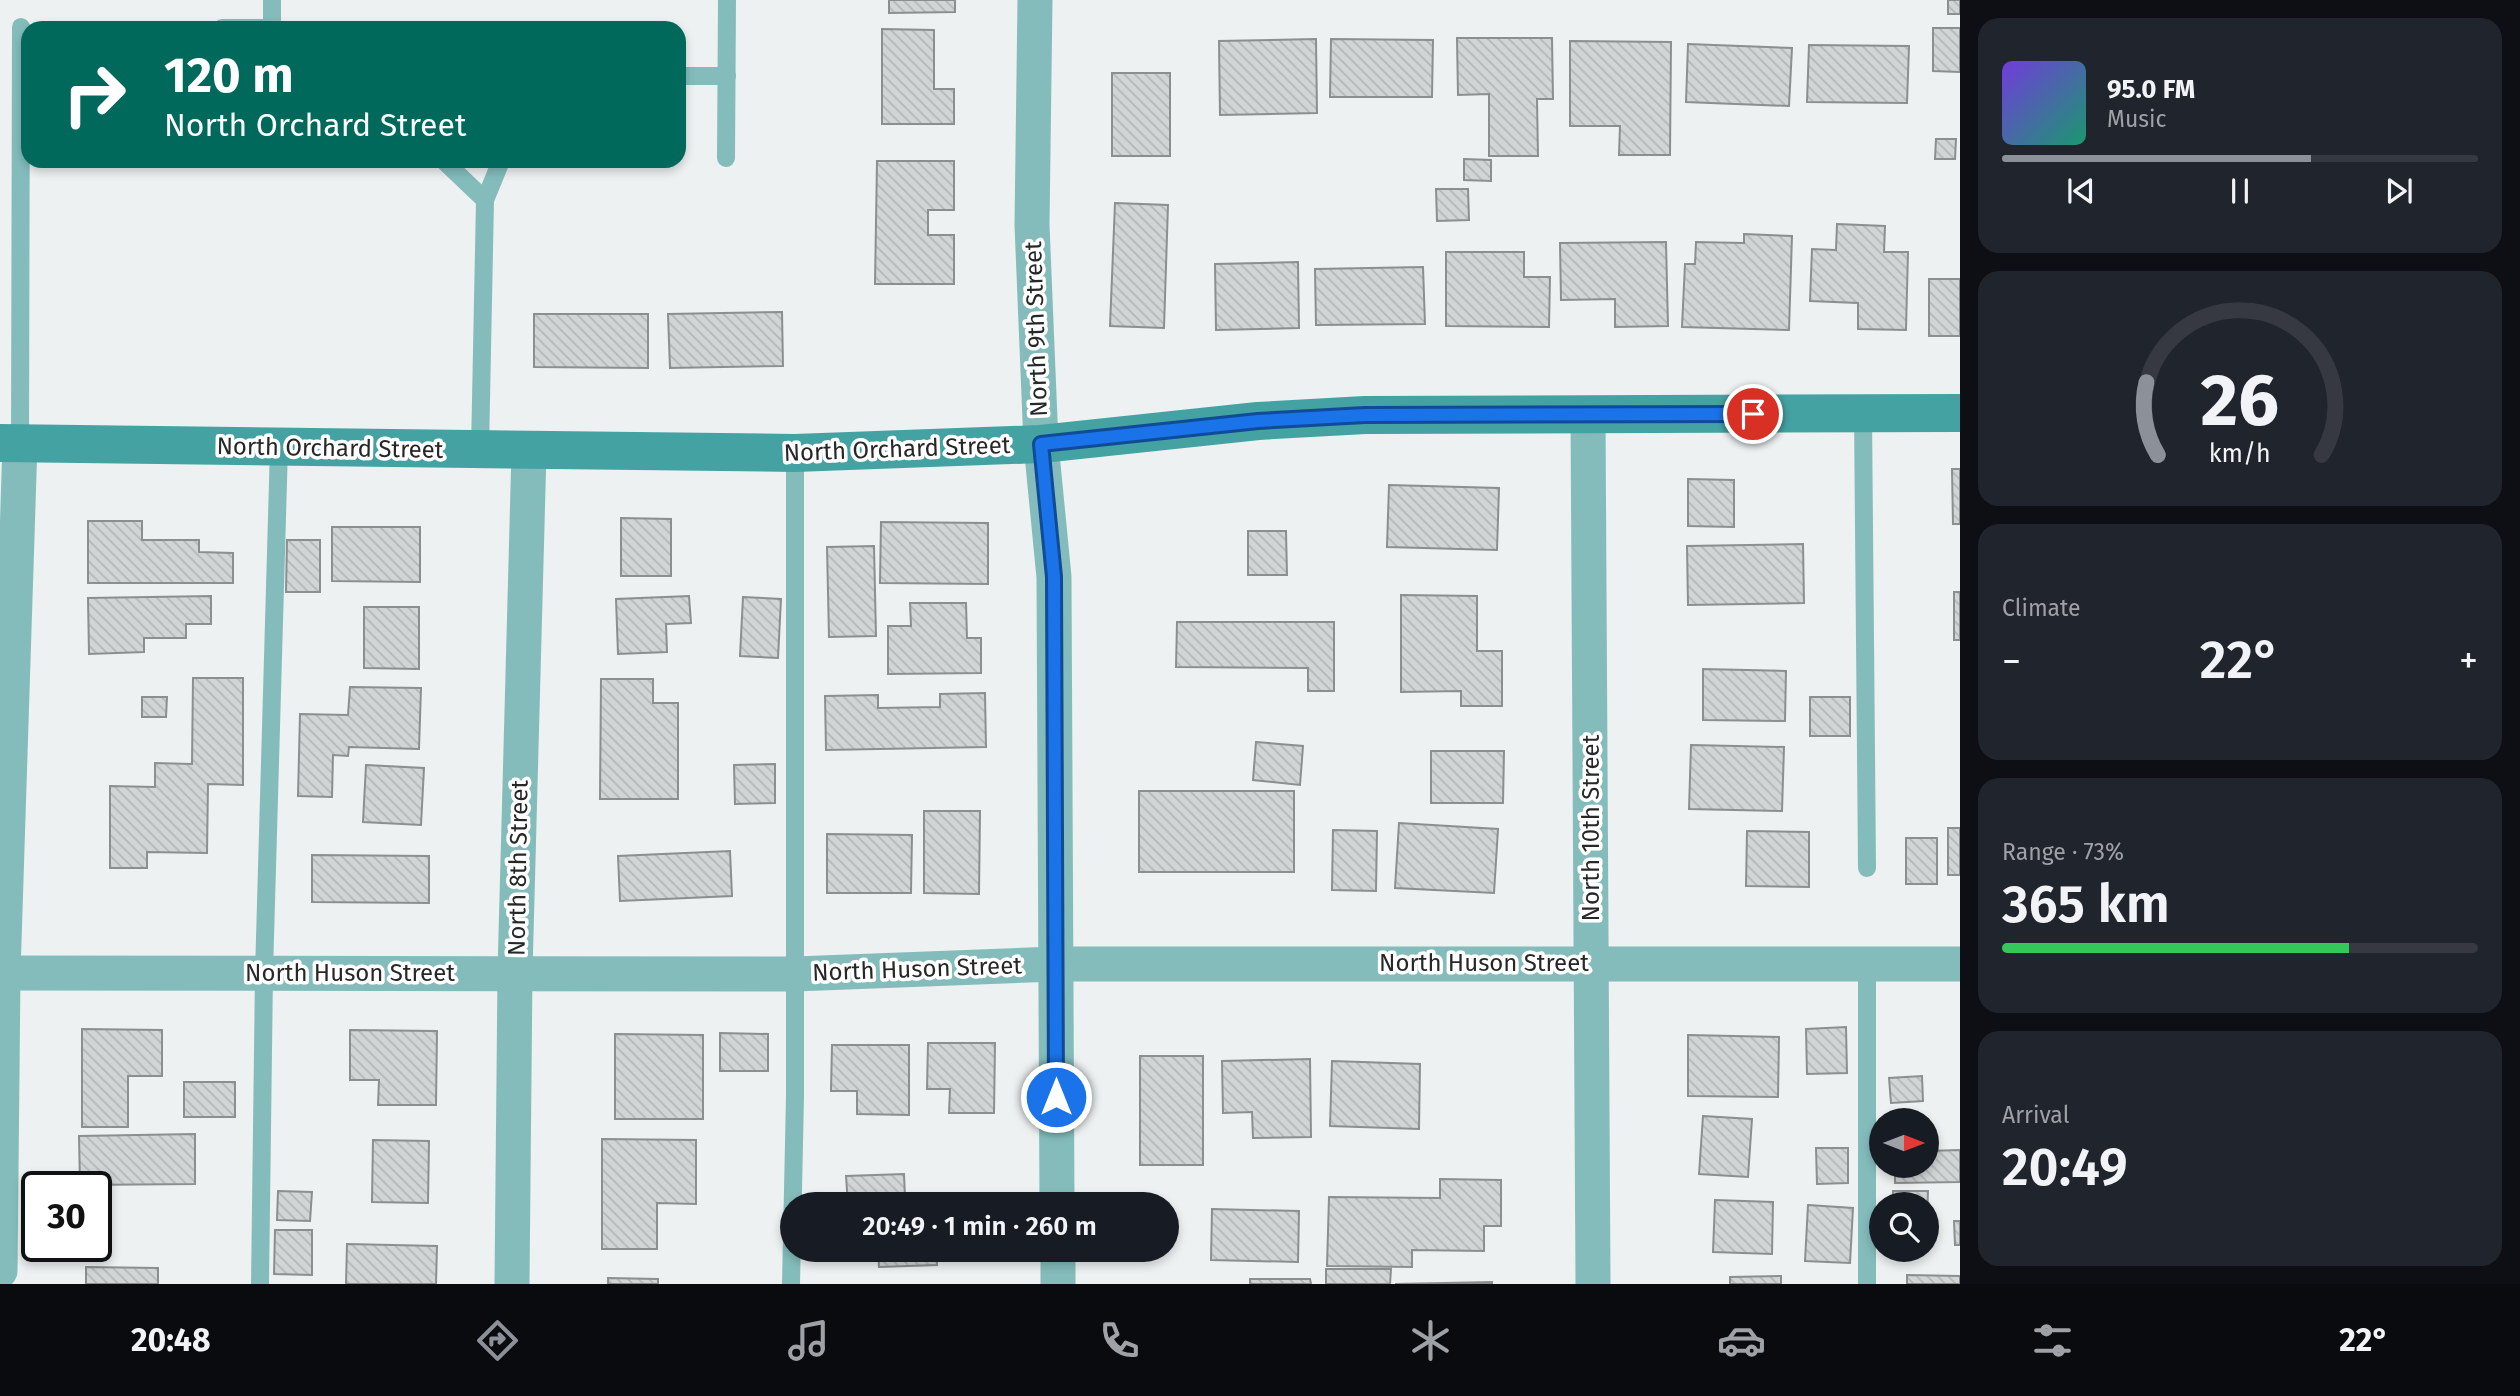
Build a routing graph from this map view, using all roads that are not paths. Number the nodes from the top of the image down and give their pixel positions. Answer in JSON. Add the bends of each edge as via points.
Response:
{"nodes":[{"id":1,"x":272,"y":0,"type":"edge"},
{"id":2,"x":727,"y":0,"type":"edge"},
{"id":3,"x":1035,"y":0,"type":"edge"},
{"id":4,"x":272,"y":21,"type":"edge"},
{"id":5,"x":21,"y":27,"type":"dead end"},
{"id":6,"x":686,"y":76,"type":"edge"},
{"id":7,"x":727,"y":76,"type":"junction"},
{"id":8,"x":726,"y":158,"type":"dead end"},
{"id":9,"x":451,"y":168,"type":"edge"},
{"id":10,"x":498,"y":168,"type":"edge"},
{"id":11,"x":485,"y":200,"type":"junction"},
{"id":12,"x":1960,"y":413,"type":"edge"},
{"id":13,"x":1588,"y":414,"type":"junction"},
{"id":14,"x":1863,"y":414,"type":"junction"},
{"id":15,"x":10,"y":443,"type":"edge"},
{"id":16,"x":1041,"y":444,"type":"junction"},
{"id":17,"x":279,"y":446,"type":"junction"},
{"id":18,"x":480,"y":450,"type":"junction"},
{"id":19,"x":528,"y":451,"type":"junction"},
{"id":20,"x":795,"y":453,"type":"junction"},
{"id":21,"x":1867,"y":868,"type":"dead end"},
{"id":22,"x":1592,"y":962,"type":"junction"},
{"id":23,"x":1867,"y":963,"type":"junction"},
{"id":24,"x":1055,"y":964,"type":"junction"},
{"id":25,"x":1960,"y":964,"type":"edge"},
{"id":26,"x":515,"y":972,"type":"junction"},
{"id":27,"x":2,"y":973,"type":"edge"},
{"id":28,"x":264,"y":973,"type":"junction"},
{"id":29,"x":795,"y":974,"type":"junction"},
{"id":30,"x":1057,"y":1192,"type":"edge"},
{"id":31,"x":1058,"y":1262,"type":"edge"},
{"id":32,"x":0,"y":1271,"type":"edge"},
{"id":33,"x":260,"y":1284,"type":"edge"},
{"id":34,"x":512,"y":1284,"type":"edge"},
{"id":35,"x":791,"y":1284,"type":"edge"},
{"id":36,"x":1058,"y":1284,"type":"edge"},
{"id":37,"x":1593,"y":1284,"type":"edge"},
{"id":38,"x":1867,"y":1284,"type":"edge"}],
"edges":[{"from":1,"to":4,"type":"lane"},
{"from":2,"to":7,"type":"lane"},
{"from":3,"to":16,"type":"street","name":"North 9th Street","via":[[1032,225]]},
{"from":5,"to":15,"type":"lane"},
{"from":6,"to":7,"type":"lane"},
{"from":7,"to":8,"type":"lane"},
{"from":9,"to":11,"type":"lane"},
{"from":10,"to":11,"type":"lane"},
{"from":11,"to":18,"type":"lane"},
{"from":12,"to":14,"type":"street","name":"North Orchard Street"},
{"from":13,"to":14,"type":"street","name":"North Orchard Street"},
{"from":13,"to":16,"type":"street","name":"North Orchard Street","via":[[1338,416]]},
{"from":13,"to":22,"type":"street","name":"North 10th Street"},
{"from":14,"to":21,"type":"lane"},
{"from":15,"to":17,"type":"street","name":"North Orchard Street"},
{"from":15,"to":27,"type":"street"},
{"from":16,"to":20,"type":"street","name":"North Orchard Street"},
{"from":16,"to":24,"type":"street","name":"North 9th Street","via":[[1054,577]]},
{"from":17,"to":18,"type":"street","name":"North Orchard Street"},
{"from":17,"to":28,"type":"lane"},
{"from":18,"to":19,"type":"street","name":"North Orchard Street"},
{"from":19,"to":20,"type":"street","name":"North Orchard Street"},
{"from":19,"to":26,"type":"street","name":"North 8th Street"},
{"from":20,"to":29,"type":"lane"},
{"from":22,"to":23,"type":"street","name":"North Huson Street"},
{"from":22,"to":24,"type":"street","name":"North Huson Street"},
{"from":22,"to":37,"type":"street","name":"North 10th Street"},
{"from":23,"to":25,"type":"street","name":"North Huson Street"},
{"from":23,"to":38,"type":"lane"},
{"from":24,"to":29,"type":"street","name":"North Huson Street"},
{"from":24,"to":30,"type":"street","name":"North 9th Street"},
{"from":26,"to":28,"type":"street","name":"North Huson Street"},
{"from":26,"to":29,"type":"street","name":"North Huson Street"},
{"from":26,"to":34,"type":"street","name":"North 8th Street"},
{"from":27,"to":28,"type":"street","name":"North Huson Street"},
{"from":27,"to":32,"type":"street"},
{"from":28,"to":33,"type":"lane"},
{"from":29,"to":35,"type":"lane"},
{"from":31,"to":36,"type":"street"}]}
